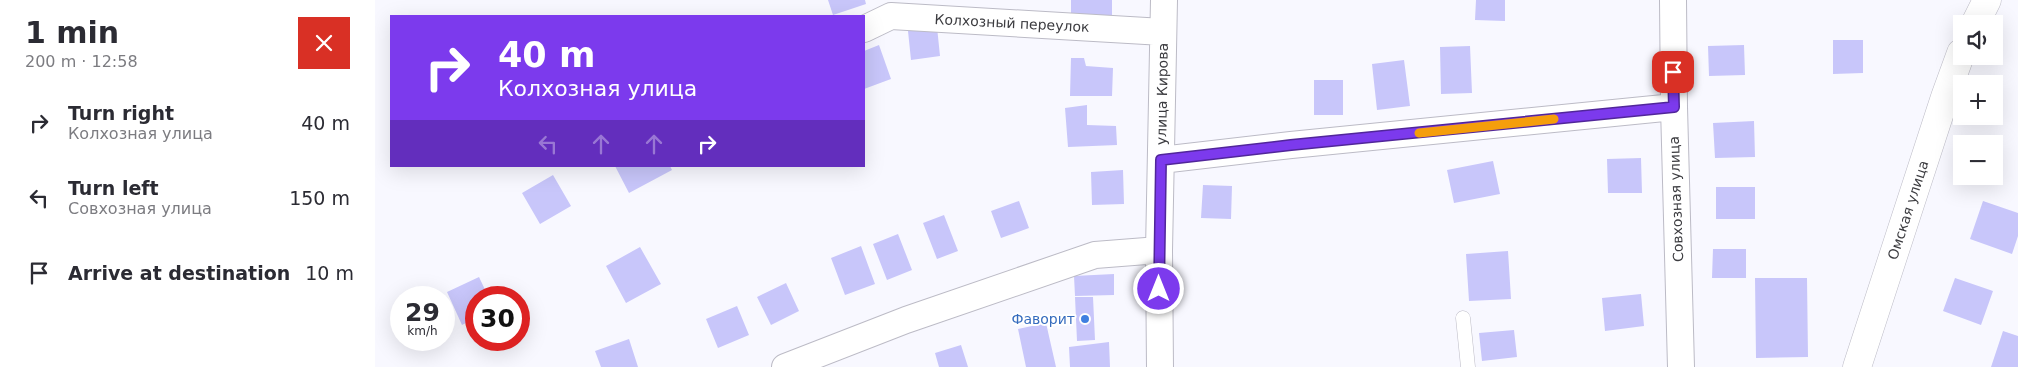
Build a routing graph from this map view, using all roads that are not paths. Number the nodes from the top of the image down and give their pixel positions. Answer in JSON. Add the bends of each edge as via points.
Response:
{"nodes":[{"id":1,"x":1164,"y":0,"type":"edge"},
{"id":2,"x":1673,"y":0,"type":"edge"},
{"id":3,"x":1987,"y":0,"type":"edge"},
{"id":4,"x":1980,"y":15,"type":"edge"},
{"id":5,"x":865,"y":29,"type":"edge"},
{"id":6,"x":1163,"y":32,"type":"junction"},
{"id":7,"x":1957,"y":65,"type":"edge"},
{"id":8,"x":1674,"y":107,"type":"junction"},
{"id":9,"x":1161,"y":160,"type":"junction"},
{"id":10,"x":1159,"y":250,"type":"junction"},
{"id":11,"x":1463,"y":318,"type":"dead end"},
{"id":12,"x":785,"y":367,"type":"edge"},
{"id":13,"x":1160,"y":367,"type":"edge"},
{"id":14,"x":1468,"y":367,"type":"edge"},
{"id":15,"x":1681,"y":367,"type":"edge"},
{"id":16,"x":1857,"y":367,"type":"edge"}],
"edges":[{"from":1,"to":6,"type":"street","name":"улица Кирова"},
{"from":2,"to":8,"type":"street","name":"Совхозная улица"},
{"from":3,"to":4,"type":"street"},
{"from":5,"to":6,"type":"street","name":"Колхозный переулок","via":[[891,16]]},
{"from":6,"to":9,"type":"street","name":"улица Кирова"},
{"from":7,"to":16,"type":"street","name":"Омская улица"},
{"from":8,"to":9,"type":"street"},
{"from":8,"to":15,"type":"street","name":"Совхозная улица"},
{"from":9,"to":10,"type":"street","name":"улица Кирова"},
{"from":10,"to":12,"type":"street","via":[[1095,254],[906,320]]},
{"from":10,"to":13,"type":"street","name":"улица Кирова"},
{"from":11,"to":14,"type":"lane"}]}
